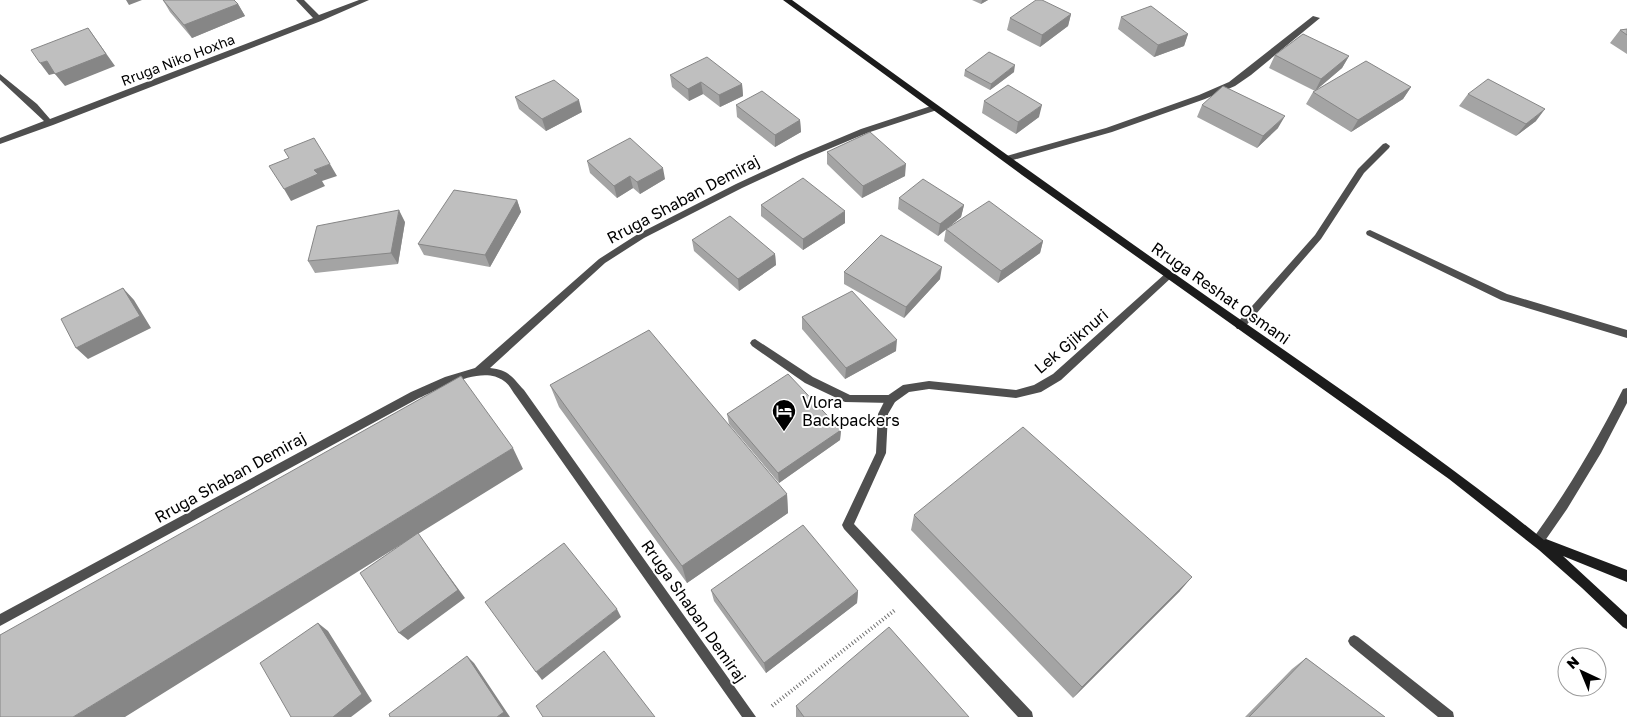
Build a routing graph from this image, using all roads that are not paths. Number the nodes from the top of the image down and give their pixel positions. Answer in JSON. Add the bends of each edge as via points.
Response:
{"nodes":[{"id":1,"x":300,"y":0,"type":"edge"},
{"id":2,"x":365,"y":0,"type":"edge"},
{"id":3,"x":786,"y":0,"type":"edge"},
{"id":4,"x":1316,"y":18,"type":"dead end"},
{"id":5,"x":318,"y":19,"type":"junction"},
{"id":6,"x":0,"y":76,"type":"edge"},
{"id":7,"x":934,"y":108,"type":"junction"},
{"id":8,"x":50,"y":123,"type":"junction"},
{"id":9,"x":0,"y":141,"type":"edge"},
{"id":10,"x":1386,"y":146,"type":"dead end"},
{"id":11,"x":1006,"y":159,"type":"junction"},
{"id":12,"x":1370,"y":233,"type":"dead end"},
{"id":13,"x":1169,"y":275,"type":"junction"},
{"id":14,"x":1240,"y":326,"type":"junction"},
{"id":15,"x":1627,"y":334,"type":"edge"},
{"id":16,"x":755,"y":343,"type":"dead end"},
{"id":17,"x":479,"y":371,"type":"junction"},
{"id":18,"x":1627,"y":392,"type":"edge"},
{"id":19,"x":891,"y":399,"type":"junction"},
{"id":20,"x":1538,"y":541,"type":"junction"},
{"id":21,"x":1627,"y":576,"type":"edge"},
{"id":22,"x":0,"y":620,"type":"edge"},
{"id":23,"x":1627,"y":623,"type":"edge"},
{"id":24,"x":1354,"y":641,"type":"dead end"},
{"id":25,"x":750,"y":717,"type":"edge"},
{"id":26,"x":1027,"y":717,"type":"edge"},
{"id":27,"x":1448,"y":717,"type":"edge"}],
"edges":[{"from":1,"to":5,"type":"street"},
{"from":2,"to":5,"type":"street","name":"Rruga Niko Hoxha"},
{"from":3,"to":7,"type":"main road","name":"Rruga Reshat Osmani"},
{"from":4,"to":11,"type":"street","via":[[1232,84],[1110,130]]},
{"from":5,"to":8,"type":"street","name":"Rruga Niko Hoxha"},
{"from":6,"to":8,"type":"street"},
{"from":7,"to":11,"type":"main road","name":"Rruga Reshat Osmani"},
{"from":7,"to":17,"type":"street","name":"Rruga Shaban Demiraj","via":[[802,157],[641,236],[602,261]]},
{"from":8,"to":9,"type":"street","name":"Rruga Niko Hoxha"},
{"from":10,"to":14,"type":"street","via":[[1361,171],[1318,237]]},
{"from":11,"to":13,"type":"main road","name":"Rruga Reshat Osmani"},
{"from":12,"to":15,"type":"street","via":[[1504,298]]},
{"from":13,"to":14,"type":"main road","name":"Rruga Reshat Osmani"},
{"from":13,"to":19,"type":"street","name":"Lek Gjiknuri","via":[[1057,378],[1037,389],[1016,394],[928,385],[907,388]]},
{"from":14,"to":20,"type":"main road","name":"Rruga Reshat Osmani"},
{"from":16,"to":19,"type":"street","name":"Lek Gjiknuri","via":[[808,380],[849,399]]},
{"from":17,"to":22,"type":"street","name":"Rruga Shaban Demiraj","via":[[415,395]]},
{"from":17,"to":25,"type":"street","name":"Rruga Shaban Demiraj","via":[[494,372],[507,378],[520,393]]},
{"from":18,"to":20,"type":"street","via":[[1609,431],[1568,501]]},
{"from":19,"to":26,"type":"street","via":[[883,414],[881,453],[848,525]]},
{"from":20,"to":21,"type":"main road"},
{"from":20,"to":23,"type":"main road","name":"Rruga Reshat Osmani"},
{"from":24,"to":27,"type":"street"}]}
